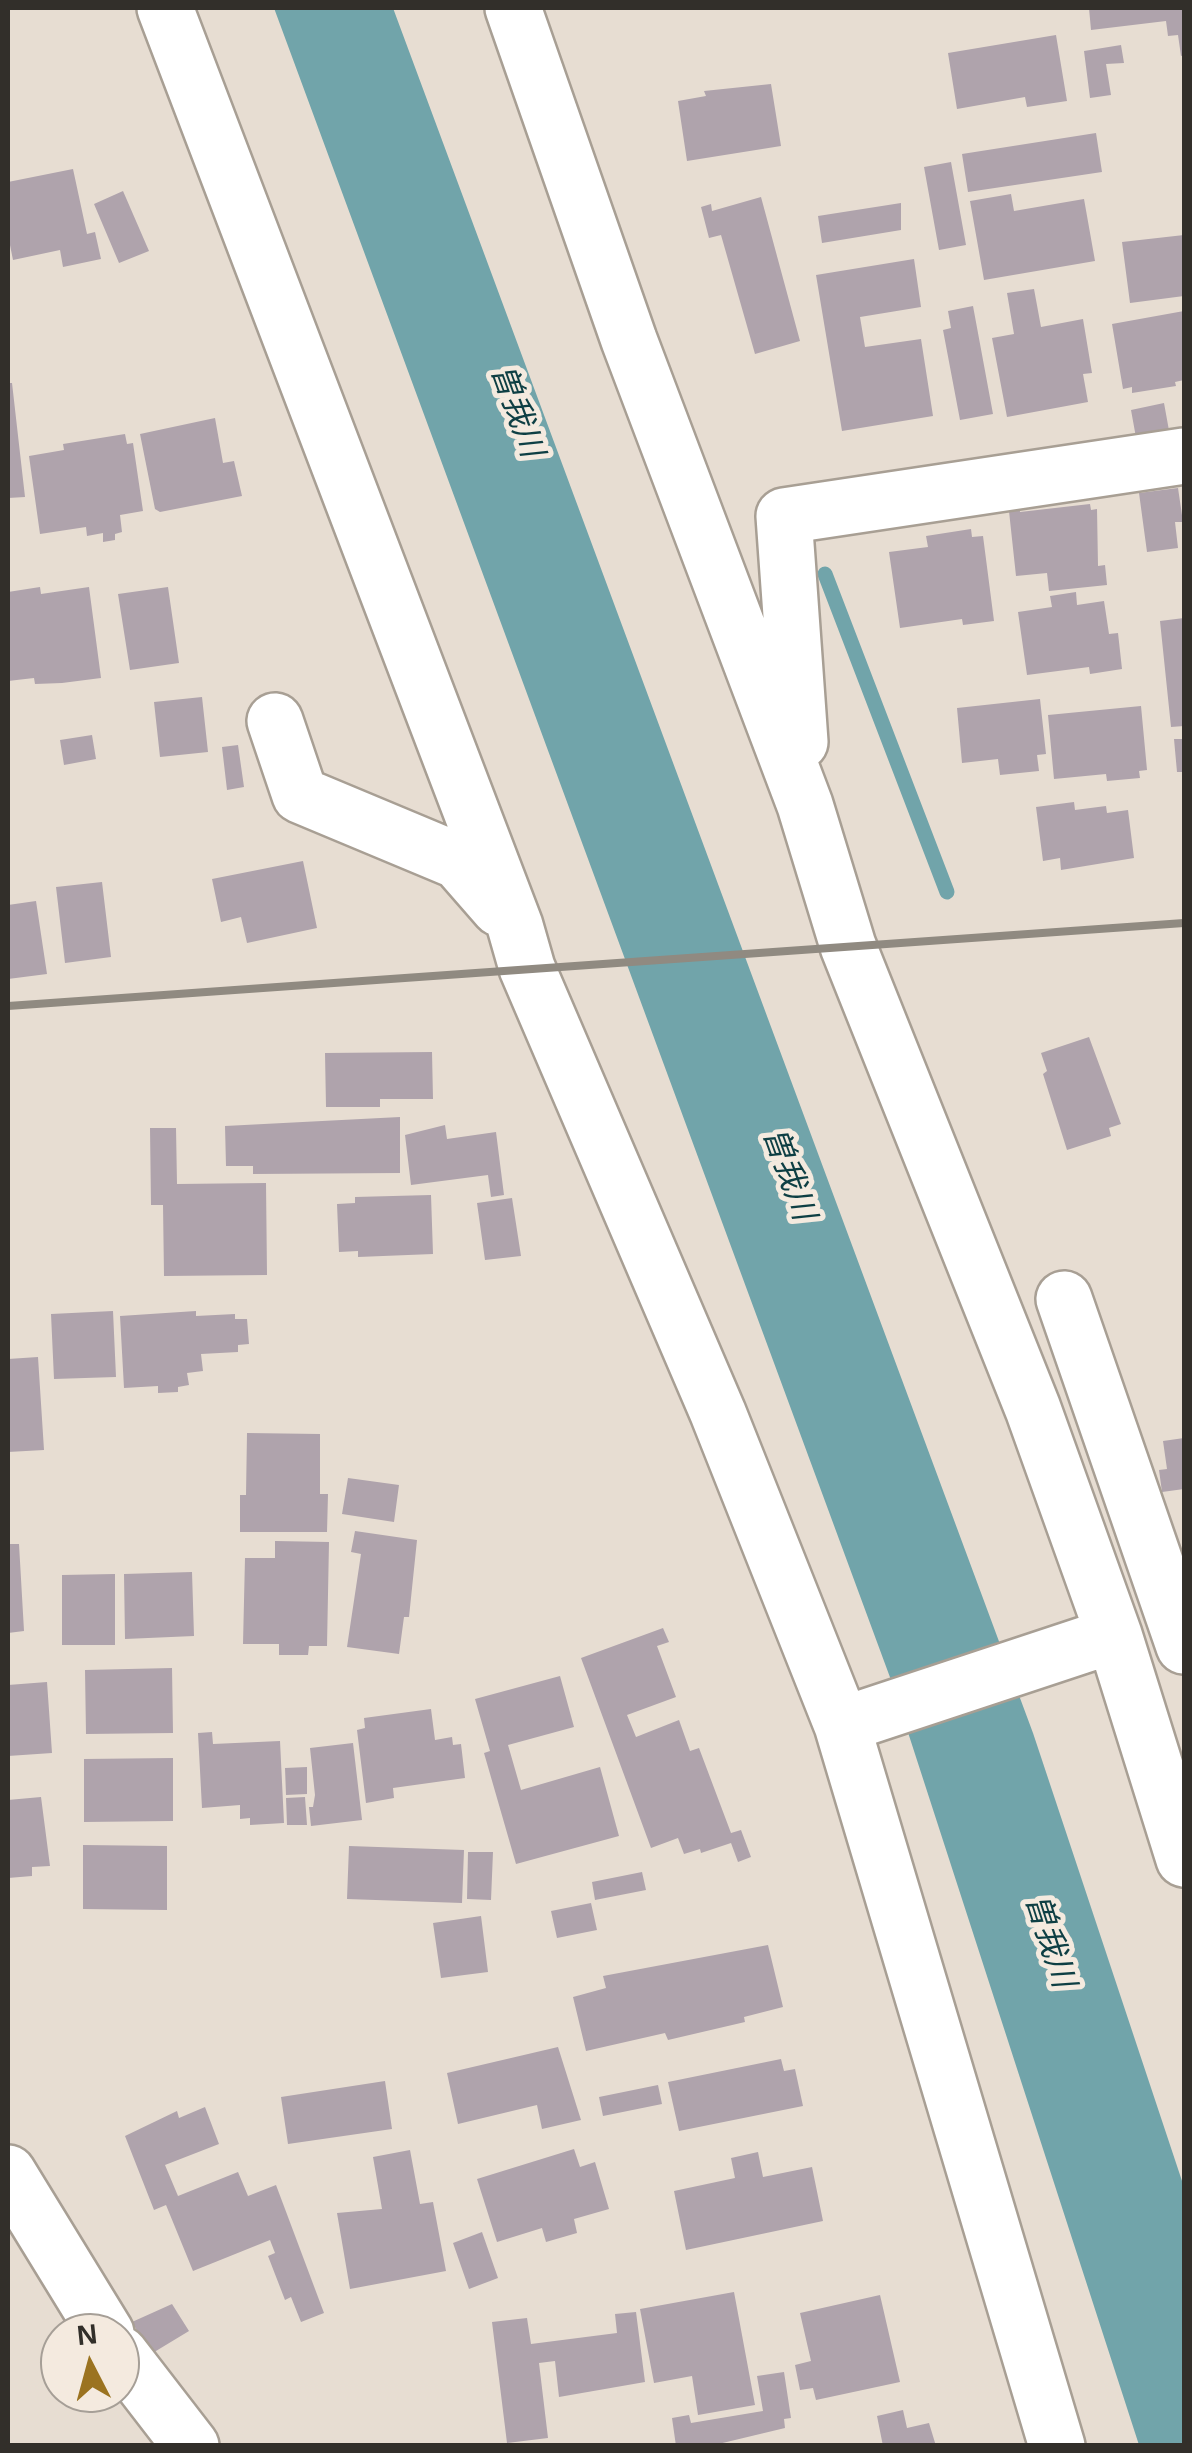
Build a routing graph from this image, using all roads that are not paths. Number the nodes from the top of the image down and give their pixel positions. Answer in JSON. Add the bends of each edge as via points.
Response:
{"nodes":[{"id":1,"x":166,"y":8,"type":"edge"},
{"id":2,"x":513,"y":8,"type":"edge"},
{"id":3,"x":1184,"y":456,"type":"edge"},
{"id":4,"x":275,"y":721,"type":"dead end"},
{"id":5,"x":805,"y":804,"type":"junction"},
{"id":6,"x":515,"y":926,"type":"junction"},
{"id":7,"x":1064,"y":1299,"type":"dead end"},
{"id":8,"x":1099,"y":1642,"type":"junction"},
{"id":9,"x":1184,"y":1646,"type":"edge"},
{"id":10,"x":842,"y":1725,"type":"junction"},
{"id":11,"x":1184,"y":1859,"type":"edge"},
{"id":12,"x":8,"y":2173,"type":"edge"},
{"id":13,"x":94,"y":2313,"type":"edge"},
{"id":14,"x":140,"y":2380,"type":"edge"},
{"id":15,"x":191,"y":2446,"type":"edge"},
{"id":16,"x":1057,"y":2446,"type":"edge"}],
"edges":[{"from":1,"to":6,"type":"street"},
{"from":2,"to":5,"type":"street","via":[[629,340]]},
{"from":3,"to":5,"type":"street","via":[[784,516]]},
{"from":4,"to":6,"type":"street","via":[[300,795],[458,861]]},
{"from":5,"to":8,"type":"street","via":[[848,946],[1033,1409]]},
{"from":6,"to":10,"type":"street"},
{"from":7,"to":9,"type":"street"},
{"from":8,"to":10,"type":"street"},
{"from":8,"to":11,"type":"street"},
{"from":10,"to":16,"type":"street"},
{"from":12,"to":13,"type":"street"},
{"from":14,"to":15,"type":"street"}]}
